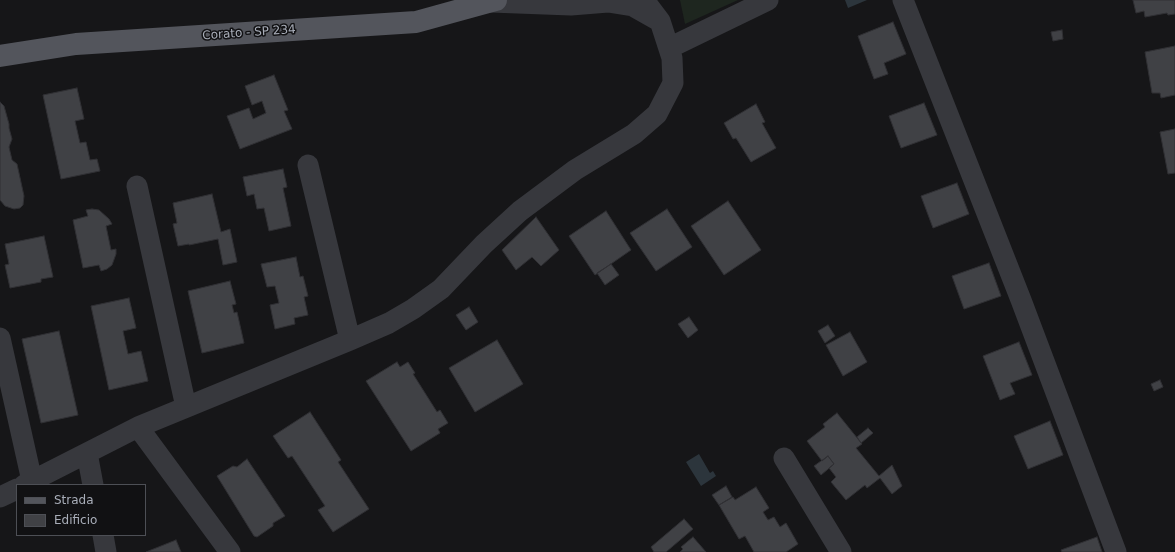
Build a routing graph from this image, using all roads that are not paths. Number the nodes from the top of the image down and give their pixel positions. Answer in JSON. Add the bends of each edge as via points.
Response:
{"nodes":[{"id":1,"x":644,"y":0,"type":"edge"},
{"id":2,"x":662,"y":0,"type":"edge"},
{"id":3,"x":666,"y":0,"type":"edge"},
{"id":4,"x":768,"y":0,"type":"edge"},
{"id":5,"x":903,"y":0,"type":"edge"},
{"id":6,"x":494,"y":1,"type":"edge"},
{"id":7,"x":660,"y":21,"type":"junction"},
{"id":8,"x":669,"y":48,"type":"junction"},
{"id":9,"x":0,"y":56,"type":"edge"},
{"id":10,"x":308,"y":165,"type":"dead end"},
{"id":11,"x":137,"y":186,"type":"dead end"},
{"id":12,"x":0,"y":338,"type":"edge"},
{"id":13,"x":350,"y":340,"type":"junction"},
{"id":14,"x":186,"y":407,"type":"junction"},
{"id":15,"x":138,"y":427,"type":"junction"},
{"id":16,"x":87,"y":453,"type":"junction"},
{"id":17,"x":784,"y":458,"type":"dead end"},
{"id":18,"x":24,"y":484,"type":"edge"},
{"id":19,"x":26,"y":484,"type":"edge"},
{"id":20,"x":93,"y":484,"type":"edge"},
{"id":21,"x":16,"y":489,"type":"edge"},
{"id":22,"x":0,"y":497,"type":"edge"},
{"id":23,"x":103,"y":536,"type":"edge"},
{"id":24,"x":106,"y":552,"type":"edge"},
{"id":25,"x":230,"y":552,"type":"edge"},
{"id":26,"x":841,"y":552,"type":"edge"},
{"id":27,"x":1116,"y":552,"type":"edge"}],
"edges":[{"from":1,"to":7,"type":"street"},
{"from":2,"to":7,"type":"street"},
{"from":3,"to":7,"type":"street"},
{"from":4,"to":8,"type":"street"},
{"from":5,"to":27,"type":"street","via":[[1021,300]]},
{"from":6,"to":7,"type":"street","via":[[571,5],[608,2],[633,6]]},
{"from":6,"to":9,"type":"main road","name":"Corato - SP 234","via":[[416,22],[76,44]]},
{"from":7,"to":8,"type":"street"},
{"from":8,"to":13,"type":"street","via":[[673,83],[657,114],[634,134],[575,170],[520,211],[441,288],[413,309]]},
{"from":10,"to":13,"type":"street"},
{"from":11,"to":14,"type":"street"},
{"from":12,"to":18,"type":"street"},
{"from":13,"to":14,"type":"street"},
{"from":14,"to":15,"type":"street"},
{"from":15,"to":16,"type":"street"},
{"from":15,"to":25,"type":"street"},
{"from":16,"to":19,"type":"street"},
{"from":16,"to":20,"type":"street"},
{"from":17,"to":26,"type":"street"},
{"from":21,"to":22,"type":"street"},
{"from":23,"to":24,"type":"street"}]}
